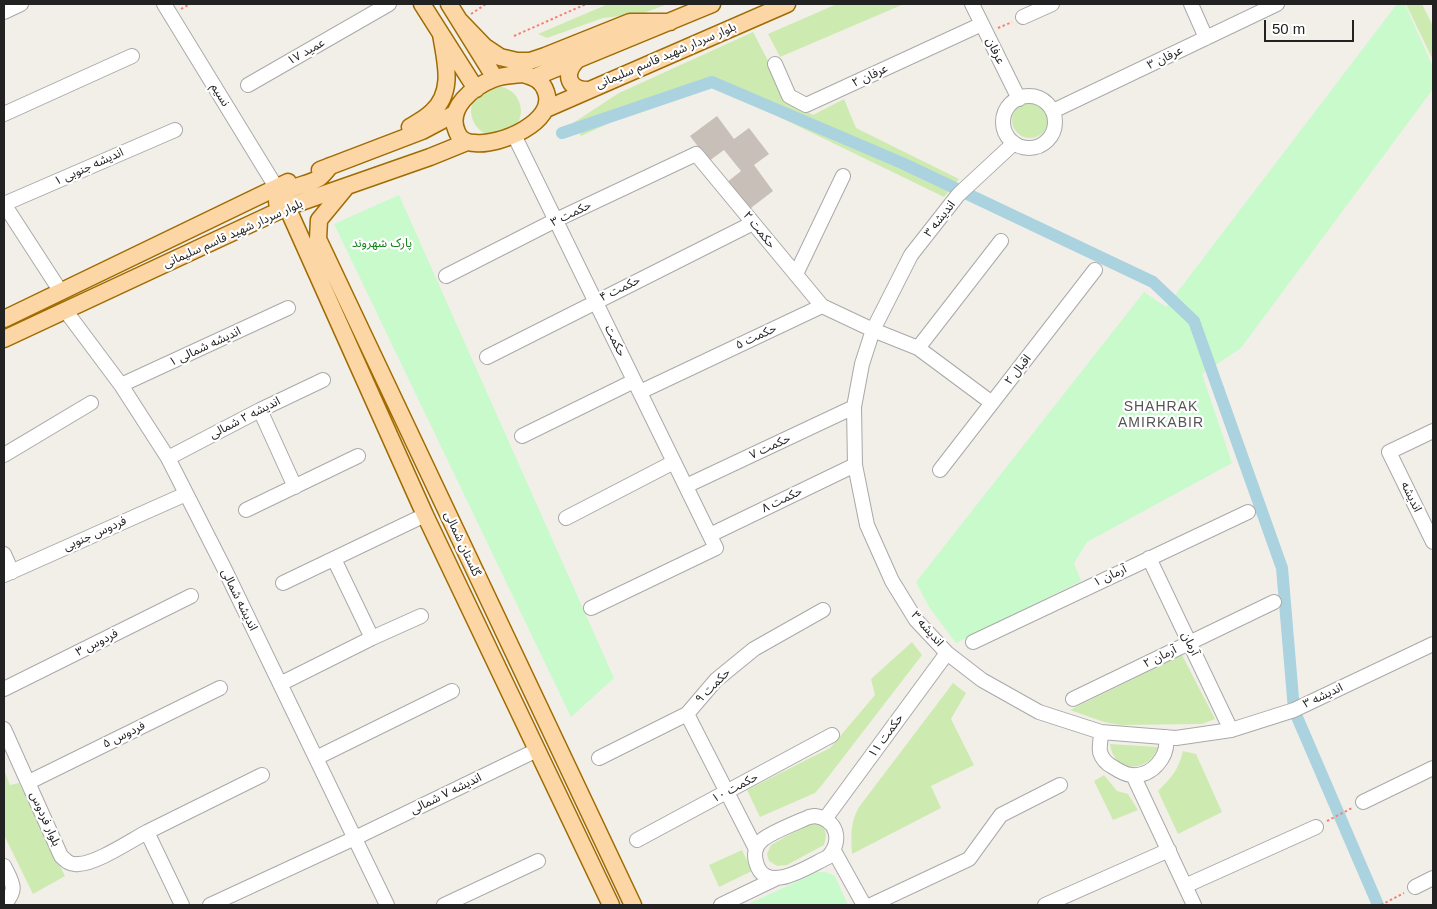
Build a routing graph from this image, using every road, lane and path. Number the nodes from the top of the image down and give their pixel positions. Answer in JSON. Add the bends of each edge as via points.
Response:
{"nodes":[{"id":1,"x":21,"y":4,"type":"edge"},
{"id":2,"x":164,"y":4,"type":"edge"},
{"id":3,"x":389,"y":4,"type":"edge"},
{"id":4,"x":422,"y":4,"type":"edge"},
{"id":5,"x":449,"y":4,"type":"edge"},
{"id":6,"x":586,"y":4,"type":"edge"},
{"id":7,"x":712,"y":4,"type":"edge"},
{"id":8,"x":787,"y":4,"type":"edge"},
{"id":9,"x":972,"y":4,"type":"edge"},
{"id":10,"x":1052,"y":4,"type":"edge"},
{"id":11,"x":1191,"y":4,"type":"edge"},
{"id":12,"x":1277,"y":4,"type":"edge"},
{"id":13,"x":4,"y":12,"type":"edge"},
{"id":14,"x":1023,"y":17,"type":"joint"},
{"id":15,"x":460,"y":21,"type":"junction"},
{"id":16,"x":670,"y":22,"type":"junction"},
{"id":17,"x":984,"y":29,"type":"junction"},
{"id":18,"x":441,"y":34,"type":"junction"},
{"id":19,"x":514,"y":36,"type":"dead end"},
{"id":20,"x":1206,"y":38,"type":"junction"},
{"id":21,"x":132,"y":56,"type":"dead end"},
{"id":22,"x":482,"y":56,"type":"junction"},
{"id":23,"x":576,"y":62,"type":"junction"},
{"id":24,"x":775,"y":64,"type":"dead end"},
{"id":25,"x":462,"y":66,"type":"junction"},
{"id":26,"x":534,"y":77,"type":"junction"},
{"id":27,"x":495,"y":78,"type":"junction"},
{"id":28,"x":248,"y":85,"type":"dead end"},
{"id":29,"x":476,"y":89,"type":"junction"},
{"id":30,"x":588,"y":90,"type":"junction"},
{"id":31,"x":1018,"y":99,"type":"junction"},
{"id":32,"x":546,"y":110,"type":"junction"},
{"id":33,"x":1053,"y":112,"type":"junction"},
{"id":34,"x":4,"y":114,"type":"edge"},
{"id":35,"x":454,"y":114,"type":"junction"},
{"id":36,"x":175,"y":130,"type":"dead end"},
{"id":37,"x":422,"y":131,"type":"junction"},
{"id":38,"x":514,"y":135,"type":"junction"},
{"id":39,"x":467,"y":142,"type":"junction"},
{"id":40,"x":1014,"y":143,"type":"junction"},
{"id":41,"x":381,"y":146,"type":"junction"},
{"id":42,"x":696,"y":154,"type":"joint"},
{"id":43,"x":430,"y":157,"type":"junction"},
{"id":44,"x":330,"y":166,"type":"junction"},
{"id":45,"x":843,"y":176,"type":"dead end"},
{"id":46,"x":347,"y":186,"type":"junction"},
{"id":47,"x":276,"y":187,"type":"junction"},
{"id":48,"x":4,"y":204,"type":"edge"},
{"id":49,"x":287,"y":208,"type":"junction"},
{"id":50,"x":556,"y":220,"type":"junction"},
{"id":51,"x":753,"y":223,"type":"junction"},
{"id":52,"x":1001,"y":241,"type":"dead end"},
{"id":53,"x":1095,"y":270,"type":"dead end"},
{"id":54,"x":796,"y":274,"type":"junction"},
{"id":55,"x":446,"y":276,"type":"dead end"},
{"id":56,"x":61,"y":292,"type":"junction"},
{"id":57,"x":595,"y":301,"type":"junction"},
{"id":58,"x":822,"y":306,"type":"junction"},
{"id":59,"x":288,"y":308,"type":"dead end"},
{"id":60,"x":65,"y":310,"type":"junction"},
{"id":61,"x":4,"y":319,"type":"edge"},
{"id":62,"x":873,"y":330,"type":"junction"},
{"id":63,"x":4,"y":339,"type":"edge"},
{"id":64,"x":918,"y":348,"type":"junction"},
{"id":65,"x":487,"y":357,"type":"dead end"},
{"id":66,"x":322,"y":380,"type":"dead end"},
{"id":67,"x":121,"y":385,"type":"junction"},
{"id":68,"x":637,"y":387,"type":"junction"},
{"id":69,"x":91,"y":403,"type":"dead end"},
{"id":70,"x":992,"y":404,"type":"junction"},
{"id":71,"x":854,"y":407,"type":"junction"},
{"id":72,"x":260,"y":410,"type":"junction"},
{"id":73,"x":1433,"y":431,"type":"edge"},
{"id":74,"x":522,"y":436,"type":"dead end"},
{"id":75,"x":4,"y":455,"type":"edge"},
{"id":76,"x":358,"y":456,"type":"dead end"},
{"id":77,"x":168,"y":458,"type":"junction"},
{"id":78,"x":674,"y":462,"type":"junction"},
{"id":79,"x":855,"y":465,"type":"junction"},
{"id":80,"x":940,"y":470,"type":"dead end"},
{"id":81,"x":686,"y":486,"type":"junction"},
{"id":82,"x":295,"y":487,"type":"junction"},
{"id":83,"x":186,"y":494,"type":"junction"},
{"id":84,"x":246,"y":510,"type":"dead end"},
{"id":85,"x":1248,"y":512,"type":"dead end"},
{"id":86,"x":425,"y":515,"type":"junction"},
{"id":87,"x":566,"y":518,"type":"dead end"},
{"id":88,"x":1432,"y":538,"type":"edge"},
{"id":89,"x":713,"y":541,"type":"junction"},
{"id":90,"x":4,"y":554,"type":"edge"},
{"id":91,"x":1149,"y":558,"type":"junction"},
{"id":92,"x":334,"y":559,"type":"junction"},
{"id":93,"x":8,"y":574,"type":"edge"},
{"id":94,"x":283,"y":583,"type":"dead end"},
{"id":95,"x":191,"y":596,"type":"dead end"},
{"id":96,"x":1274,"y":602,"type":"dead end"},
{"id":97,"x":590,"y":608,"type":"dead end"},
{"id":98,"x":824,"y":610,"type":"dead end"},
{"id":99,"x":421,"y":616,"type":"dead end"},
{"id":100,"x":372,"y":638,"type":"junction"},
{"id":101,"x":973,"y":642,"type":"dead end"},
{"id":102,"x":1189,"y":643,"type":"junction"},
{"id":103,"x":1433,"y":644,"type":"edge"},
{"id":104,"x":947,"y":653,"type":"junction"},
{"id":105,"x":280,"y":684,"type":"junction"},
{"id":106,"x":220,"y":688,"type":"dead end"},
{"id":107,"x":4,"y":689,"type":"edge"},
{"id":108,"x":452,"y":691,"type":"dead end"},
{"id":109,"x":1073,"y":698,"type":"dead end"},
{"id":110,"x":686,"y":714,"type":"junction"},
{"id":111,"x":4,"y":729,"type":"edge"},
{"id":112,"x":1231,"y":730,"type":"junction"},
{"id":113,"x":1101,"y":732,"type":"junction"},
{"id":114,"x":832,"y":735,"type":"dead end"},
{"id":115,"x":1166,"y":737,"type":"junction"},
{"id":116,"x":555,"y":741,"type":"junction"},
{"id":117,"x":537,"y":750,"type":"junction"},
{"id":118,"x":316,"y":758,"type":"junction"},
{"id":119,"x":599,"y":758,"type":"dead end"},
{"id":120,"x":1433,"y":768,"type":"edge"},
{"id":121,"x":262,"y":775,"type":"dead end"},
{"id":122,"x":1133,"y":775,"type":"junction"},
{"id":123,"x":29,"y":782,"type":"junction"},
{"id":124,"x":1060,"y":785,"type":"dead end"},
{"id":125,"x":727,"y":792,"type":"junction"},
{"id":126,"x":1363,"y":802,"type":"joint"},
{"id":127,"x":825,"y":819,"type":"junction"},
{"id":128,"x":1316,"y":826,"type":"joint"},
{"id":129,"x":147,"y":832,"type":"junction"},
{"id":130,"x":355,"y":838,"type":"junction"},
{"id":131,"x":637,"y":840,"type":"dead end"},
{"id":132,"x":756,"y":849,"type":"junction"},
{"id":133,"x":1168,"y":850,"type":"junction"},
{"id":134,"x":834,"y":851,"type":"junction"},
{"id":135,"x":538,"y":861,"type":"dead end"},
{"id":136,"x":4,"y":866,"type":"edge"},
{"id":137,"x":1433,"y":878,"type":"edge"},
{"id":138,"x":775,"y":879,"type":"junction"},
{"id":139,"x":1185,"y":886,"type":"junction"},
{"id":140,"x":1415,"y":887,"type":"joint"},
{"id":141,"x":4,"y":905,"type":"edge"},
{"id":142,"x":182,"y":905,"type":"edge"},
{"id":143,"x":210,"y":905,"type":"edge"},
{"id":144,"x":387,"y":905,"type":"edge"},
{"id":145,"x":444,"y":905,"type":"edge"},
{"id":146,"x":611,"y":905,"type":"edge"},
{"id":147,"x":633,"y":905,"type":"edge"},
{"id":148,"x":722,"y":905,"type":"edge"},
{"id":149,"x":864,"y":905,"type":"edge"},
{"id":150,"x":871,"y":905,"type":"edge"},
{"id":151,"x":1045,"y":905,"type":"edge"},
{"id":152,"x":1194,"y":905,"type":"edge"},
{"id":153,"x":1380,"y":905,"type":"edge"}],
"edges":[{"from":1,"to":13,"type":"street"},
{"from":2,"to":47,"type":"street","name":"نسیم"},
{"from":3,"to":28,"type":"street","name":"عمید ۱۷"},
{"from":4,"to":18,"type":"main road"},
{"from":5,"to":15,"type":"main road"},
{"from":6,"to":19,"type":"path"},
{"from":7,"to":16,"type":"main road"},
{"from":8,"to":30,"type":"main road","name":"بلوار سردار شهید قاسم سلیمانی"},
{"from":9,"to":17,"type":"street","name":"عرفان"},
{"from":10,"to":14,"type":"street"},
{"from":11,"to":20,"type":"street"},
{"from":12,"to":20,"type":"street","name":"عرفان ۳"},
{"from":14,"to":17,"type":"path"},
{"from":15,"to":16,"type":"main road","via":[[485,47],[500,57],[517,61],[545,56],[630,22]]},
{"from":15,"to":22,"type":"main road"},
{"from":16,"to":23,"type":"main road"},
{"from":17,"to":24,"type":"street","name":"عرفان ۲","via":[[806,105],[789,96]]},
{"from":17,"to":31,"type":"street","name":"عرفان"},
{"from":18,"to":25,"type":"main road"},
{"from":18,"to":41,"type":"main road","via":[[447,71],[447,86],[442,100],[433,112]]},
{"from":20,"to":33,"type":"street","name":"عرفان ۳"},
{"from":21,"to":34,"type":"street"},
{"from":22,"to":25,"type":"main road","via":[[474,70]]},
{"from":22,"to":27,"type":"main road"},
{"from":23,"to":26,"type":"main road"},
{"from":23,"to":30,"type":"main road","via":[[571,67],[570,81],[574,87]]},
{"from":25,"to":29,"type":"main road"},
{"from":26,"to":27,"type":"main road","via":[[514,74]]},
{"from":26,"to":32,"type":"main road","via":[[544,85],[548,97]]},
{"from":27,"to":29,"type":"main road"},
{"from":29,"to":35,"type":"main road"},
{"from":30,"to":32,"type":"main road","name":"بلوار سردار شهید قاسم سلیمانی"},
{"from":31,"to":33,"type":"street","via":[[1038,98]]},
{"from":31,"to":40,"type":"street","via":[[1008,107],[1004,120],[1006,133]]},
{"from":32,"to":38,"type":"main road"},
{"from":33,"to":40,"type":"street","via":[[1053,131],[1046,142],[1033,148]]},
{"from":35,"to":37,"type":"main road","name":"بلوار سردار شهید قاسم سلیمانی"},
{"from":35,"to":39,"type":"main road","via":[[458,136]]},
{"from":36,"to":48,"type":"street","name":"اندیشه جنوبی ۱"},
{"from":37,"to":41,"type":"main road","name":"بلوار سردار شهید قاسم سلیمانی"},
{"from":37,"to":43,"type":"main road","via":[[434,138],[436,146]]},
{"from":38,"to":39,"type":"main road","via":[[478,144]]},
{"from":38,"to":50,"type":"street","name":"حکمت"},
{"from":39,"to":43,"type":"main road","name":"بلوار سردار شهید قاسم سلیمانی"},
{"from":40,"to":62,"type":"street","name":"اندیشه ۳","via":[[958,195],[912,255]]},
{"from":41,"to":44,"type":"main road","name":"بلوار سردار شهید قاسم سلیمانی"},
{"from":42,"to":50,"type":"street","name":"حکمت ۳"},
{"from":42,"to":51,"type":"street","name":"حکمت ۲"},
{"from":43,"to":46,"type":"main road","name":"بلوار سردار شهید قاسم سلیمانی"},
{"from":44,"to":47,"type":"main road","name":"بلوار سردار شهید قاسم سلیمانی"},
{"from":44,"to":49,"type":"main road","name":"گلستان شمالی","via":[[319,178],[278,196],[278,206]]},
{"from":45,"to":54,"type":"street"},
{"from":46,"to":49,"type":"main road","name":"بلوار سردار شهید قاسم سلیمانی"},
{"from":46,"to":116,"type":"main road","name":"گلستان شمالی","via":[[319,220],[318,239]]},
{"from":47,"to":56,"type":"main road","name":"بلوار سردار شهید قاسم سلیمانی"},
{"from":48,"to":56,"type":"street"},
{"from":49,"to":60,"type":"main road","name":"بلوار سردار شهید قاسم سلیمانی"},
{"from":49,"to":86,"type":"main road","name":"گلستان شمالی"},
{"from":50,"to":55,"type":"street","name":"حکمت ۳"},
{"from":50,"to":57,"type":"street","name":"حکمت"},
{"from":51,"to":54,"type":"street","name":"حکمت ۲"},
{"from":51,"to":57,"type":"street","name":"حکمت ۴"},
{"from":52,"to":64,"type":"street"},
{"from":53,"to":70,"type":"street","name":"اقبال ۲"},
{"from":54,"to":58,"type":"street","name":"حکمت ۲"},
{"from":56,"to":61,"type":"main road","name":"بلوار سردار شهید قاسم سلیمانی"},
{"from":57,"to":65,"type":"street","name":"حکمت ۴"},
{"from":57,"to":68,"type":"street","name":"حکمت"},
{"from":58,"to":62,"type":"street"},
{"from":58,"to":68,"type":"street","name":"حکمت ۵"},
{"from":59,"to":67,"type":"street","name":"اندیشه شمالی ۱"},
{"from":60,"to":63,"type":"main road","name":"بلوار سردار شهید قاسم سلیمانی"},
{"from":60,"to":67,"type":"street","name":"اندیشه شمالی"},
{"from":62,"to":64,"type":"street"},
{"from":62,"to":71,"type":"street","name":"اندیشه ۳","via":[[862,364]]},
{"from":64,"to":70,"type":"street"},
{"from":66,"to":72,"type":"street","name":"اندیشه ۲ شمالی"},
{"from":67,"to":77,"type":"street","name":"اندیشه شمالی"},
{"from":68,"to":74,"type":"street","name":"حکمت ۵"},
{"from":68,"to":78,"type":"street","name":"حکمت"},
{"from":69,"to":75,"type":"street"},
{"from":70,"to":80,"type":"street","name":"اقبال ۲"},
{"from":71,"to":79,"type":"street","name":"اندیشه ۳"},
{"from":71,"to":81,"type":"street","name":"حکمت ۷"},
{"from":72,"to":77,"type":"street","name":"اندیشه ۲ شمالی"},
{"from":72,"to":82,"type":"street"},
{"from":73,"to":88,"type":"street","name":"اندیشه","via":[[1390,452]]},
{"from":76,"to":82,"type":"street"},
{"from":77,"to":83,"type":"street","name":"اندیشه شمالی"},
{"from":78,"to":81,"type":"street","name":"حکمت"},
{"from":78,"to":87,"type":"street"},
{"from":79,"to":89,"type":"street","name":"حکمت ۸"},
{"from":79,"to":104,"type":"street","name":"اندیشه ۳","via":[[866,525],[892,581],[916,620]]},
{"from":81,"to":89,"type":"street","name":"حکمت"},
{"from":82,"to":84,"type":"street"},
{"from":83,"to":93,"type":"street","name":"فردوس جنوبی"},
{"from":83,"to":105,"type":"street","name":"اندیشه شمالی"},
{"from":85,"to":91,"type":"street","name":"آرمان ۱"},
{"from":86,"to":92,"type":"street"},
{"from":86,"to":117,"type":"main road","name":"گلستان شمالی"},
{"from":89,"to":97,"type":"street","name":"حکمت ۸"},
{"from":90,"to":93,"type":"street"},
{"from":91,"to":101,"type":"street","name":"آرمان ۱"},
{"from":91,"to":102,"type":"street","name":"آرمان"},
{"from":92,"to":94,"type":"street"},
{"from":92,"to":100,"type":"street"},
{"from":95,"to":107,"type":"street","name":"فردوس ۳"},
{"from":96,"to":102,"type":"street","name":"آرمان ۲"},
{"from":98,"to":110,"type":"street","name":"حکمت ۹","via":[[754,649],[716,680]]},
{"from":99,"to":100,"type":"street"},
{"from":100,"to":105,"type":"street"},
{"from":102,"to":109,"type":"street","name":"آرمان ۲"},
{"from":102,"to":112,"type":"street","name":"آرمان"},
{"from":103,"to":112,"type":"street","name":"اندیشه ۳","via":[[1294,710]]},
{"from":104,"to":113,"type":"street","name":"اندیشه ۳","via":[[982,680],[1039,712]]},
{"from":104,"to":127,"type":"street","name":"حکمت ۱۱"},
{"from":105,"to":118,"type":"street","name":"اندیشه شمالی"},
{"from":106,"to":123,"type":"street","name":"فردوس ۵"},
{"from":108,"to":118,"type":"street"},
{"from":110,"to":119,"type":"street","name":"حکمت ۹"},
{"from":110,"to":125,"type":"street"},
{"from":111,"to":123,"type":"street","name":"بلوار فردوس"},
{"from":112,"to":115,"type":"street","name":"اندیشه ۳"},
{"from":113,"to":115,"type":"street","name":"اندیشه ۳"},
{"from":113,"to":122,"type":"street","via":[[1100,753],[1107,764]]},
{"from":114,"to":125,"type":"street","name":"حکمت ۱۰"},
{"from":115,"to":122,"type":"street","via":[[1168,744],[1163,757],[1152,770]]},
{"from":116,"to":117,"type":"main road"},
{"from":116,"to":147,"type":"main road","name":"گلستان شمالی"},
{"from":117,"to":130,"type":"street","name":"اندیشه ۷ شمالی"},
{"from":117,"to":146,"type":"main road","name":"گلستان شمالی"},
{"from":118,"to":130,"type":"street","name":"اندیشه شمالی"},
{"from":120,"to":126,"type":"street"},
{"from":121,"to":129,"type":"street"},
{"from":122,"to":133,"type":"street"},
{"from":123,"to":129,"type":"street","name":"بلوار فردوس","via":[[61,856],[68,863],[90,862]]},
{"from":124,"to":150,"type":"street","via":[[1000,815],[969,859]]},
{"from":125,"to":131,"type":"street","name":"حکمت ۱۰"},
{"from":125,"to":132,"type":"street"},
{"from":126,"to":128,"type":"path"},
{"from":127,"to":132,"type":"street","via":[[809,817],[762,839]]},
{"from":127,"to":134,"type":"street","via":[[836,832]]},
{"from":128,"to":139,"type":"street"},
{"from":129,"to":142,"type":"street"},
{"from":130,"to":143,"type":"street","name":"اندیشه ۷ شمالی"},
{"from":130,"to":144,"type":"street","name":"اندیشه شمالی"},
{"from":132,"to":138,"type":"street","via":[[755,860],[760,871]]},
{"from":133,"to":139,"type":"street"},
{"from":133,"to":151,"type":"street"},
{"from":134,"to":138,"type":"street","via":[[828,857]]},
{"from":134,"to":149,"type":"street"},
{"from":135,"to":145,"type":"street"},
{"from":136,"to":141,"type":"street","via":[[14,887]]},
{"from":137,"to":140,"type":"street"},
{"from":138,"to":148,"type":"street"},
{"from":139,"to":152,"type":"street"},
{"from":140,"to":153,"type":"path"}]}
